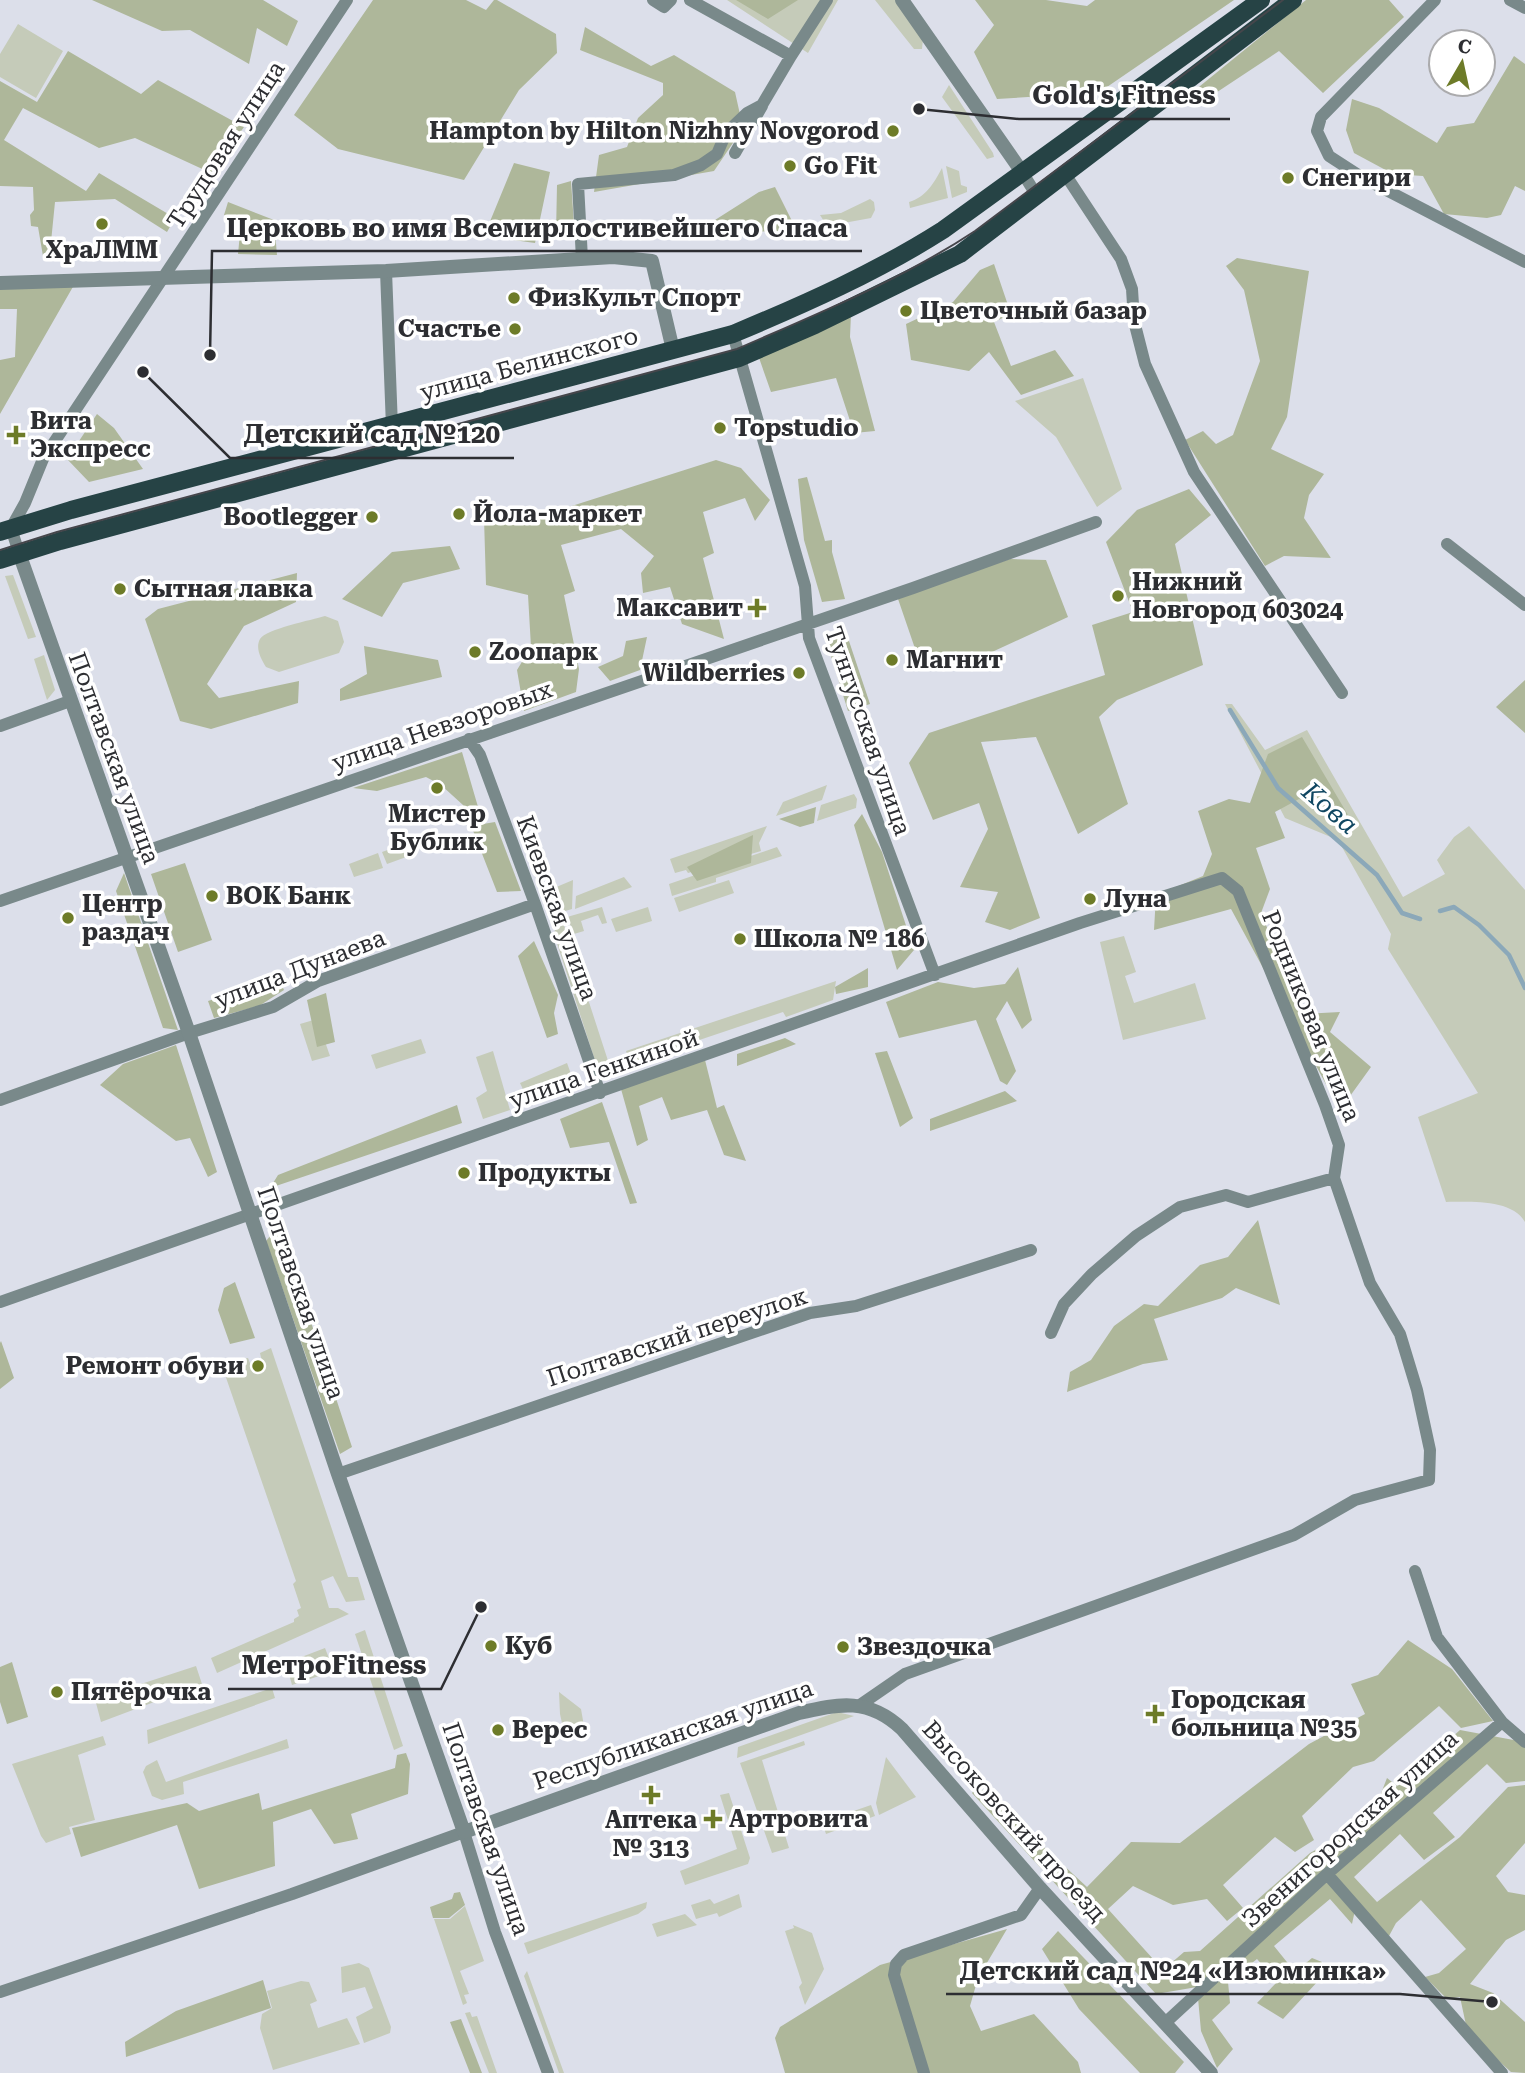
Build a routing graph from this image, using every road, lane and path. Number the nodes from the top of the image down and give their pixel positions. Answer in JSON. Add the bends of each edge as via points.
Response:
{"nodes":[{"id":1,"x":346,"y":0,"type":"edge"},
{"id":2,"x":653,"y":0,"type":"edge"},
{"id":3,"x":671,"y":0,"type":"edge"},
{"id":4,"x":690,"y":0,"type":"edge"},
{"id":5,"x":827,"y":0,"type":"edge"},
{"id":6,"x":902,"y":0,"type":"edge"},
{"id":7,"x":1261,"y":0,"type":"edge"},
{"id":8,"x":1293,"y":0,"type":"edge"},
{"id":9,"x":1435,"y":0,"type":"edge"},
{"id":10,"x":1510,"y":0,"type":"edge"},
{"id":11,"x":1525,"y":8,"type":"edge"},
{"id":12,"x":791,"y":56,"type":"junction"},
{"id":13,"x":762,"y":105,"type":"junction"},
{"id":14,"x":735,"y":153,"type":"dead end"},
{"id":15,"x":1022,"y":172,"type":"junction"},
{"id":16,"x":1065,"y":174,"type":"junction"},
{"id":17,"x":1037,"y":195,"type":"junction"},
{"id":18,"x":582,"y":258,"type":"junction"},
{"id":19,"x":1525,"y":262,"type":"edge"},
{"id":20,"x":386,"y":271,"type":"junction"},
{"id":21,"x":162,"y":277,"type":"junction"},
{"id":22,"x":0,"y":283,"type":"edge"},
{"id":23,"x":733,"y":334,"type":"junction"},
{"id":24,"x":673,"y":350,"type":"junction"},
{"id":25,"x":739,"y":358,"type":"junction"},
{"id":26,"x":392,"y":426,"type":"junction"},
{"id":27,"x":393,"y":453,"type":"junction"},
{"id":28,"x":1096,"y":522,"type":"dead end"},
{"id":29,"x":6,"y":530,"type":"edge"},
{"id":30,"x":1447,"y":544,"type":"dead end"},
{"id":31,"x":19,"y":553,"type":"junction"},
{"id":32,"x":0,"y":560,"type":"edge"},
{"id":33,"x":1525,"y":605,"type":"edge"},
{"id":34,"x":808,"y":623,"type":"junction"},
{"id":35,"x":1342,"y":693,"type":"dead end"},
{"id":36,"x":70,"y":701,"type":"junction"},
{"id":37,"x":0,"y":726,"type":"edge"},
{"id":38,"x":468,"y":739,"type":"junction"},
{"id":39,"x":125,"y":857,"type":"junction"},
{"id":40,"x":1222,"y":878,"type":"joint"},
{"id":41,"x":0,"y":901,"type":"edge"},
{"id":42,"x":535,"y":904,"type":"junction"},
{"id":43,"x":935,"y":975,"type":"junction"},
{"id":44,"x":189,"y":1033,"type":"junction"},
{"id":45,"x":600,"y":1093,"type":"junction"},
{"id":46,"x":0,"y":1100,"type":"edge"},
{"id":47,"x":1334,"y":1178,"type":"junction"},
{"id":48,"x":249,"y":1214,"type":"junction"},
{"id":49,"x":1031,"y":1250,"type":"dead end"},
{"id":50,"x":0,"y":1302,"type":"edge"},
{"id":51,"x":1051,"y":1333,"type":"dead end"},
{"id":52,"x":338,"y":1474,"type":"junction"},
{"id":53,"x":1415,"y":1571,"type":"dead end"},
{"id":54,"x":860,"y":1705,"type":"junction"},
{"id":55,"x":1502,"y":1722,"type":"junction"},
{"id":56,"x":1525,"y":1742,"type":"edge"},
{"id":57,"x":464,"y":1832,"type":"junction"},
{"id":58,"x":1327,"y":1874,"type":"junction"},
{"id":59,"x":1040,"y":1888,"type":"junction"},
{"id":60,"x":0,"y":1992,"type":"edge"},
{"id":61,"x":1165,"y":2023,"type":"junction"},
{"id":62,"x":548,"y":2073,"type":"edge"},
{"id":63,"x":924,"y":2073,"type":"edge"},
{"id":64,"x":1211,"y":2073,"type":"edge"},
{"id":65,"x":1502,"y":2073,"type":"edge"}],
"edges":[{"from":1,"to":21,"type":"street","name":"Трудовая улица"},
{"from":2,"to":3,"type":"street","via":[[664,6]]},
{"from":4,"to":12,"type":"street"},
{"from":5,"to":12,"type":"street"},
{"from":6,"to":15,"type":"street"},
{"from":7,"to":15,"type":"main road","name":"улица Белинского"},
{"from":8,"to":16,"type":"main road","name":"улица Белинского"},
{"from":9,"to":19,"type":"street","via":[[1321,117],[1317,131],[1329,156],[1363,178]]},
{"from":10,"to":11,"type":"street"},
{"from":12,"to":13,"type":"street"},
{"from":13,"to":14,"type":"street"},
{"from":13,"to":18,"type":"street","via":[[747,113],[726,134],[717,155],[701,165],[674,175],[578,184]]},
{"from":15,"to":17,"type":"street"},
{"from":15,"to":23,"type":"main road","name":"улица Белинского","via":[[905,254]]},
{"from":16,"to":17,"type":"main road","name":"улица Белинского"},
{"from":16,"to":35,"type":"street","via":[[1121,259],[1132,289],[1145,364],[1194,472]]},
{"from":17,"to":25,"type":"main road","name":"улица Белинского","via":[[960,254]]},
{"from":18,"to":20,"type":"street"},
{"from":18,"to":24,"type":"street","via":[[652,261]]},
{"from":20,"to":21,"type":"street"},
{"from":20,"to":26,"type":"street"},
{"from":21,"to":22,"type":"street"},
{"from":21,"to":29,"type":"street","name":"Трудовая улица","via":[[43,459],[25,503]]},
{"from":23,"to":24,"type":"main road","name":"улица Белинского"},
{"from":23,"to":25,"type":"street","name":"Тунгусская улица"},
{"from":24,"to":26,"type":"main road","name":"улица Белинского"},
{"from":25,"to":27,"type":"main road","name":"улица Белинского"},
{"from":25,"to":34,"type":"street","name":"Тунгусская улица","via":[[805,586]]},
{"from":26,"to":27,"type":"street"},
{"from":26,"to":29,"type":"main road","name":"улица Белинского"},
{"from":27,"to":31,"type":"main road","name":"улица Белинского"},
{"from":28,"to":34,"type":"street","name":"улица Невзоровых"},
{"from":29,"to":31,"type":"street","name":"Полтавская улица"},
{"from":30,"to":33,"type":"street"},
{"from":31,"to":32,"type":"main road","name":"улица Белинского"},
{"from":31,"to":36,"type":"street","name":"Полтавская улица"},
{"from":34,"to":38,"type":"street","name":"улица Невзоровых"},
{"from":34,"to":43,"type":"street","name":"Тунгусская улица","via":[[814,652]]},
{"from":36,"to":37,"type":"street"},
{"from":36,"to":39,"type":"street","name":"Полтавская улица"},
{"from":38,"to":39,"type":"street","name":"улица Невзоровых"},
{"from":38,"to":42,"type":"street","name":"Киевская улица","via":[[480,755]]},
{"from":39,"to":41,"type":"street","name":"улица Невзоровых"},
{"from":39,"to":44,"type":"street","name":"Полтавская улица"},
{"from":40,"to":43,"type":"street","name":"улица Генкиной"},
{"from":40,"to":47,"type":"street","name":"Родниковая улица","via":[[1238,891],[1325,1105],[1339,1145]]},
{"from":42,"to":44,"type":"street","name":"улица Дунаева","via":[[318,981],[273,1007]]},
{"from":42,"to":45,"type":"street","name":"Киевская улица"},
{"from":43,"to":45,"type":"street","name":"улица Генкиной"},
{"from":44,"to":46,"type":"street","name":"улица Дунаева"},
{"from":44,"to":48,"type":"street","name":"Полтавская улица"},
{"from":45,"to":48,"type":"street","name":"улица Генкиной"},
{"from":47,"to":51,"type":"street","via":[[1248,1202],[1226,1195],[1180,1208],[1136,1236],[1092,1273],[1064,1304]]},
{"from":47,"to":54,"type":"street","name":"Родниковая улица","via":[[1370,1283],[1400,1334],[1430,1450],[1429,1480],[1355,1500],[1294,1535],[905,1674]]},
{"from":48,"to":50,"type":"street","name":"улица Генкиной"},
{"from":48,"to":52,"type":"street","name":"Полтавская улица"},
{"from":49,"to":52,"type":"street","name":"Полтавский переулок","via":[[856,1306],[810,1313]]},
{"from":52,"to":57,"type":"street","name":"Полтавская улица"},
{"from":53,"to":55,"type":"street","via":[[1437,1637]]},
{"from":54,"to":57,"type":"street","name":"Республиканская улица","via":[[831,1705],[799,1713]]},
{"from":54,"to":59,"type":"street","name":"Высоковский проезд","via":[[890,1718],[902,1729]]},
{"from":55,"to":56,"type":"street"},
{"from":55,"to":58,"type":"street","name":"Звенигородская улица"},
{"from":57,"to":60,"type":"street","name":"Республиканская улица"},
{"from":57,"to":62,"type":"street","name":"Полтавская улица","via":[[495,1932]]},
{"from":58,"to":61,"type":"street","name":"Звенигородская улица"},
{"from":58,"to":65,"type":"street"},
{"from":59,"to":61,"type":"street","name":"Высоковский проезд"},
{"from":59,"to":63,"type":"street","via":[[1021,1915],[904,1955],[896,1964],[894,1975]]},
{"from":61,"to":64,"type":"street","name":"Высоковский проезд"}]}
